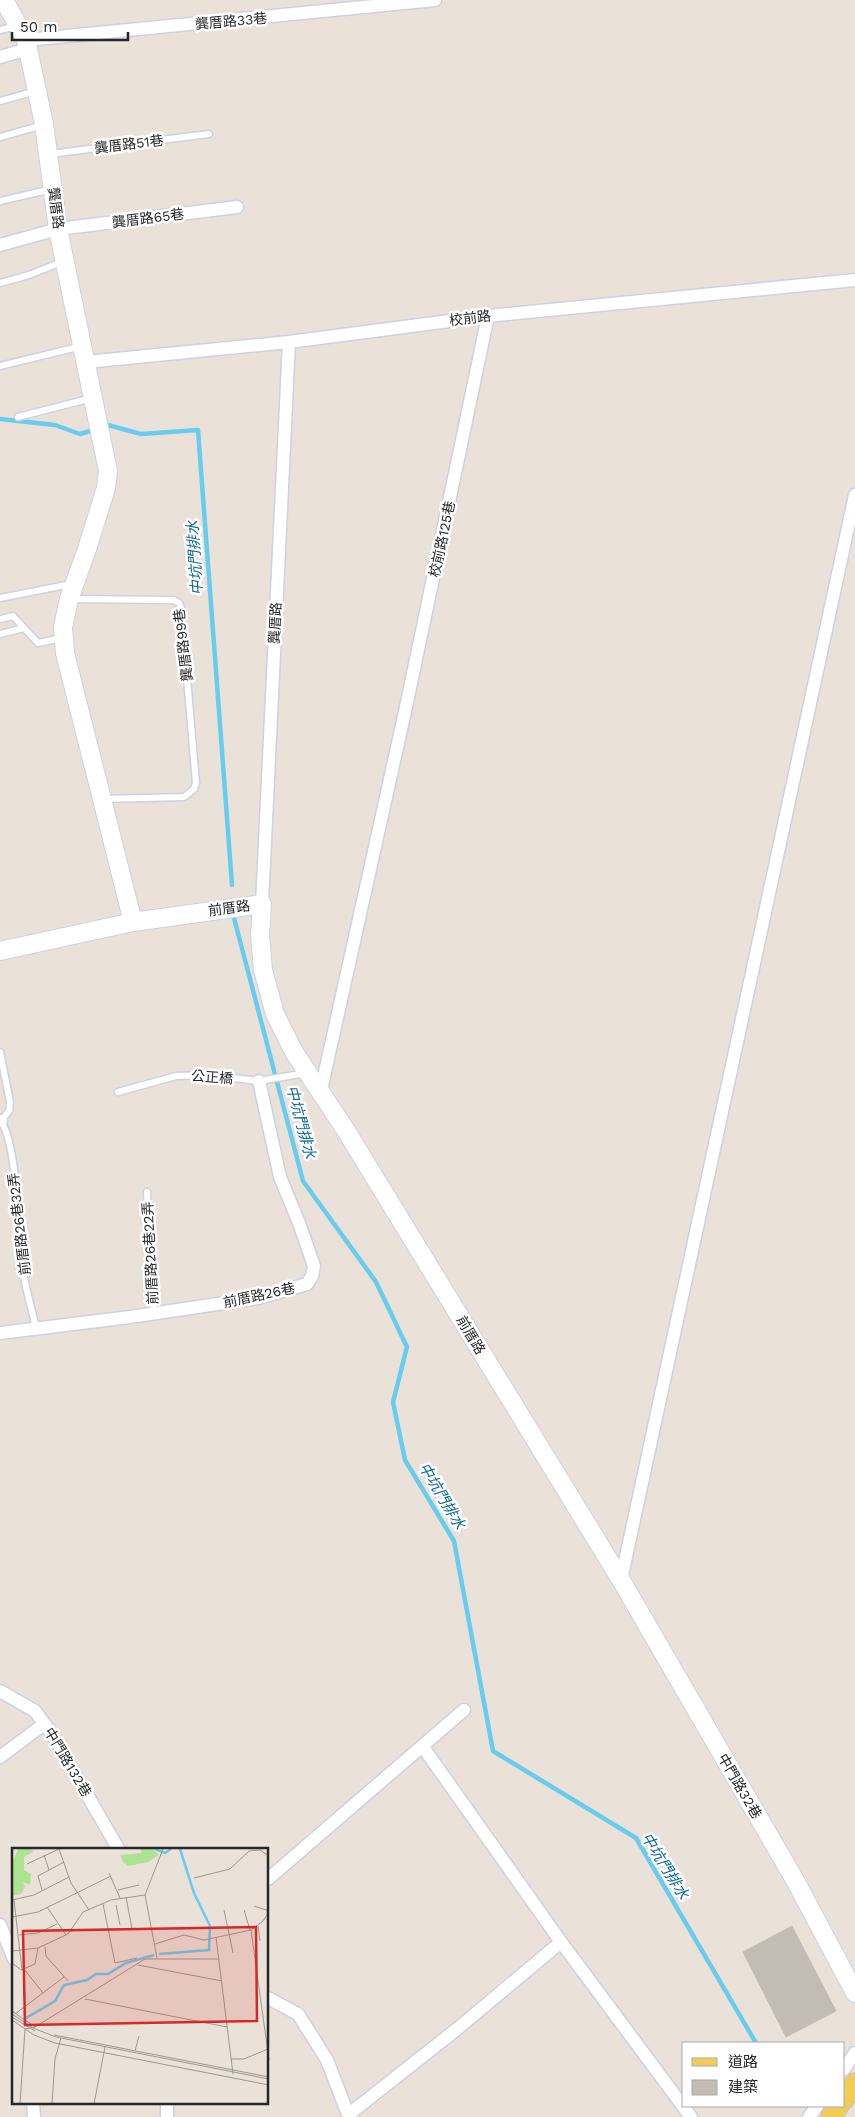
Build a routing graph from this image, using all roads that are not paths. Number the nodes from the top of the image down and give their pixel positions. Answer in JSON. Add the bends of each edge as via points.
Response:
{"nodes":[{"id":1,"x":4,"y":0,"type":"edge"},
{"id":2,"x":435,"y":0,"type":"edge"},
{"id":3,"x":0,"y":30,"type":"edge"},
{"id":4,"x":24,"y":38,"type":"junction"},
{"id":5,"x":0,"y":57,"type":"edge"},
{"id":6,"x":37,"y":90,"type":"junction"},
{"id":7,"x":0,"y":101,"type":"edge"},
{"id":8,"x":44,"y":124,"type":"junction"},
{"id":9,"x":209,"y":134,"type":"dead end"},
{"id":10,"x":0,"y":137,"type":"edge"},
{"id":11,"x":48,"y":154,"type":"junction"},
{"id":12,"x":53,"y":188,"type":"junction"},
{"id":13,"x":0,"y":200,"type":"edge"},
{"id":14,"x":237,"y":207,"type":"dead end"},
{"id":15,"x":58,"y":229,"type":"junction"},
{"id":16,"x":0,"y":245,"type":"edge"},
{"id":17,"x":65,"y":261,"type":"junction"},
{"id":18,"x":855,"y":280,"type":"edge"},
{"id":19,"x":0,"y":283,"type":"edge"},
{"id":20,"x":488,"y":316,"type":"junction"},
{"id":21,"x":289,"y":342,"type":"junction"},
{"id":22,"x":85,"y":354,"type":"junction"},
{"id":23,"x":0,"y":366,"type":"edge"},
{"id":24,"x":93,"y":398,"type":"junction"},
{"id":25,"x":18,"y":417,"type":"dead end"},
{"id":26,"x":855,"y":494,"type":"edge"},
{"id":27,"x":72,"y":591,"type":"junction"},
{"id":28,"x":0,"y":598,"type":"edge"},
{"id":29,"x":0,"y":619,"type":"edge"},
{"id":30,"x":24,"y":628,"type":"junction"},
{"id":31,"x":0,"y":634,"type":"edge"},
{"id":32,"x":64,"y":638,"type":"junction"},
{"id":33,"x":102,"y":799,"type":"junction"},
{"id":34,"x":262,"y":904,"type":"junction"},
{"id":35,"x":133,"y":922,"type":"junction"},
{"id":36,"x":0,"y":951,"type":"edge"},
{"id":37,"x":0,"y":1052,"type":"edge"},
{"id":38,"x":308,"y":1072,"type":"junction"},
{"id":39,"x":264,"y":1080,"type":"junction"},
{"id":40,"x":320,"y":1090,"type":"junction"},
{"id":41,"x":118,"y":1092,"type":"dead end"},
{"id":42,"x":0,"y":1121,"type":"edge"},
{"id":43,"x":147,"y":1192,"type":"dead end"},
{"id":44,"x":154,"y":1314,"type":"junction"},
{"id":45,"x":36,"y":1328,"type":"junction"},
{"id":46,"x":0,"y":1333,"type":"edge"},
{"id":47,"x":621,"y":1580,"type":"junction"},
{"id":48,"x":0,"y":1691,"type":"edge"},
{"id":49,"x":464,"y":1710,"type":"dead end"},
{"id":50,"x":44,"y":1724,"type":"junction"},
{"id":51,"x":423,"y":1747,"type":"junction"},
{"id":52,"x":0,"y":1758,"type":"edge"},
{"id":53,"x":118,"y":1848,"type":"edge"},
{"id":54,"x":269,"y":1878,"type":"edge"},
{"id":55,"x":0,"y":1925,"type":"edge"},
{"id":56,"x":561,"y":1942,"type":"junction"},
{"id":57,"x":12,"y":1955,"type":"edge"},
{"id":58,"x":855,"y":1993,"type":"edge"},
{"id":59,"x":269,"y":1999,"type":"edge"},
{"id":60,"x":855,"y":2053,"type":"edge"},
{"id":61,"x":845,"y":2068,"type":"edge"},
{"id":62,"x":855,"y":2084,"type":"edge"},
{"id":63,"x":845,"y":2099,"type":"edge"},
{"id":64,"x":33,"y":2104,"type":"edge"},
{"id":65,"x":167,"y":2104,"type":"edge"},
{"id":66,"x":682,"y":2105,"type":"edge"},
{"id":67,"x":817,"y":2107,"type":"edge"},
{"id":68,"x":349,"y":2116,"type":"edge"},
{"id":69,"x":34,"y":2117,"type":"edge"},
{"id":70,"x":168,"y":2117,"type":"edge"},
{"id":71,"x":809,"y":2117,"type":"edge"}],
"edges":[{"from":1,"to":4,"type":"street","name":"龔厝路"},
{"from":2,"to":4,"type":"street","name":"龔厝路33巷"},
{"from":3,"to":4,"type":"lane"},
{"from":4,"to":5,"type":"street","name":"龔厝路33巷"},
{"from":4,"to":6,"type":"street","name":"龔厝路"},
{"from":6,"to":7,"type":"lane"},
{"from":6,"to":8,"type":"street","name":"龔厝路"},
{"from":8,"to":10,"type":"lane"},
{"from":8,"to":11,"type":"street","name":"龔厝路"},
{"from":9,"to":11,"type":"lane","name":"龔厝路51巷"},
{"from":11,"to":12,"type":"street","name":"龔厝路"},
{"from":12,"to":13,"type":"lane"},
{"from":12,"to":15,"type":"street","name":"龔厝路"},
{"from":14,"to":15,"type":"street","name":"龔厝路65巷"},
{"from":15,"to":16,"type":"street","name":"龔厝路65巷"},
{"from":15,"to":17,"type":"street","name":"龔厝路"},
{"from":17,"to":19,"type":"lane"},
{"from":17,"to":22,"type":"street","name":"龔厝路"},
{"from":18,"to":20,"type":"street","name":"校前路"},
{"from":20,"to":21,"type":"street","name":"校前路"},
{"from":20,"to":40,"type":"street","name":"校前路125巷","via":[[394,762]]},
{"from":21,"to":22,"type":"street","name":"校前路"},
{"from":21,"to":34,"type":"street","name":"龔厝路"},
{"from":22,"to":23,"type":"lane"},
{"from":22,"to":24,"type":"street","name":"龔厝路"},
{"from":24,"to":25,"type":"lane"},
{"from":24,"to":27,"type":"street","name":"龔厝路","via":[[108,471],[106,488]]},
{"from":26,"to":47,"type":"street"},
{"from":27,"to":28,"type":"lane"},
{"from":27,"to":32,"type":"street","via":[[63,626]]},
{"from":27,"to":33,"type":"lane","name":"龔厝路99巷","via":[[174,600],[181,608],[196,783],[184,797]]},
{"from":29,"to":30,"type":"lane","via":[[13,616]]},
{"from":30,"to":31,"type":"lane"},
{"from":30,"to":32,"type":"lane","via":[[38,643]]},
{"from":32,"to":33,"type":"street"},
{"from":33,"to":35,"type":"street"},
{"from":34,"to":35,"type":"street","name":"前厝路"},
{"from":34,"to":38,"type":"street","name":"前厝路","via":[[263,970],[275,1014]]},
{"from":35,"to":36,"type":"street","name":"前厝路"},
{"from":37,"to":42,"type":"lane","via":[[10,1102],[9,1111]]},
{"from":38,"to":39,"type":"lane","name":"公正橋"},
{"from":38,"to":40,"type":"street","name":"前厝路"},
{"from":39,"to":41,"type":"lane","name":"公正橋","via":[[176,1076]]},
{"from":39,"to":44,"type":"street","name":"前厝路26巷","via":[[275,1158],[314,1266],[312,1276],[307,1284],[258,1298]]},
{"from":40,"to":47,"type":"street","name":"前厝路"},
{"from":42,"to":45,"type":"lane","name":"前厝路26巷32弄","via":[[6,1130],[15,1183],[22,1262]]},
{"from":43,"to":44,"type":"lane","name":"前厝路26巷22弄"},
{"from":44,"to":45,"type":"street","name":"前厝路26巷"},
{"from":45,"to":46,"type":"street","name":"前厝路26巷"},
{"from":47,"to":58,"type":"street","name":"中門路32巷","via":[[796,1882]]},
{"from":48,"to":50,"type":"street","name":"中門路132巷","via":[[35,1711]]},
{"from":49,"to":51,"type":"street"},
{"from":50,"to":52,"type":"street"},
{"from":50,"to":53,"type":"street","name":"中門路132巷"},
{"from":51,"to":54,"type":"street"},
{"from":51,"to":56,"type":"street"},
{"from":55,"to":57,"type":"street"},
{"from":56,"to":66,"type":"street"},
{"from":56,"to":68,"type":"street"},
{"from":59,"to":68,"type":"street","via":[[298,2014],[327,2060]]},
{"from":60,"to":61,"type":"street"},
{"from":62,"to":63,"type":"main road"},
{"from":64,"to":69,"type":"street"},
{"from":65,"to":70,"type":"street"},
{"from":67,"to":71,"type":"street"}]}
